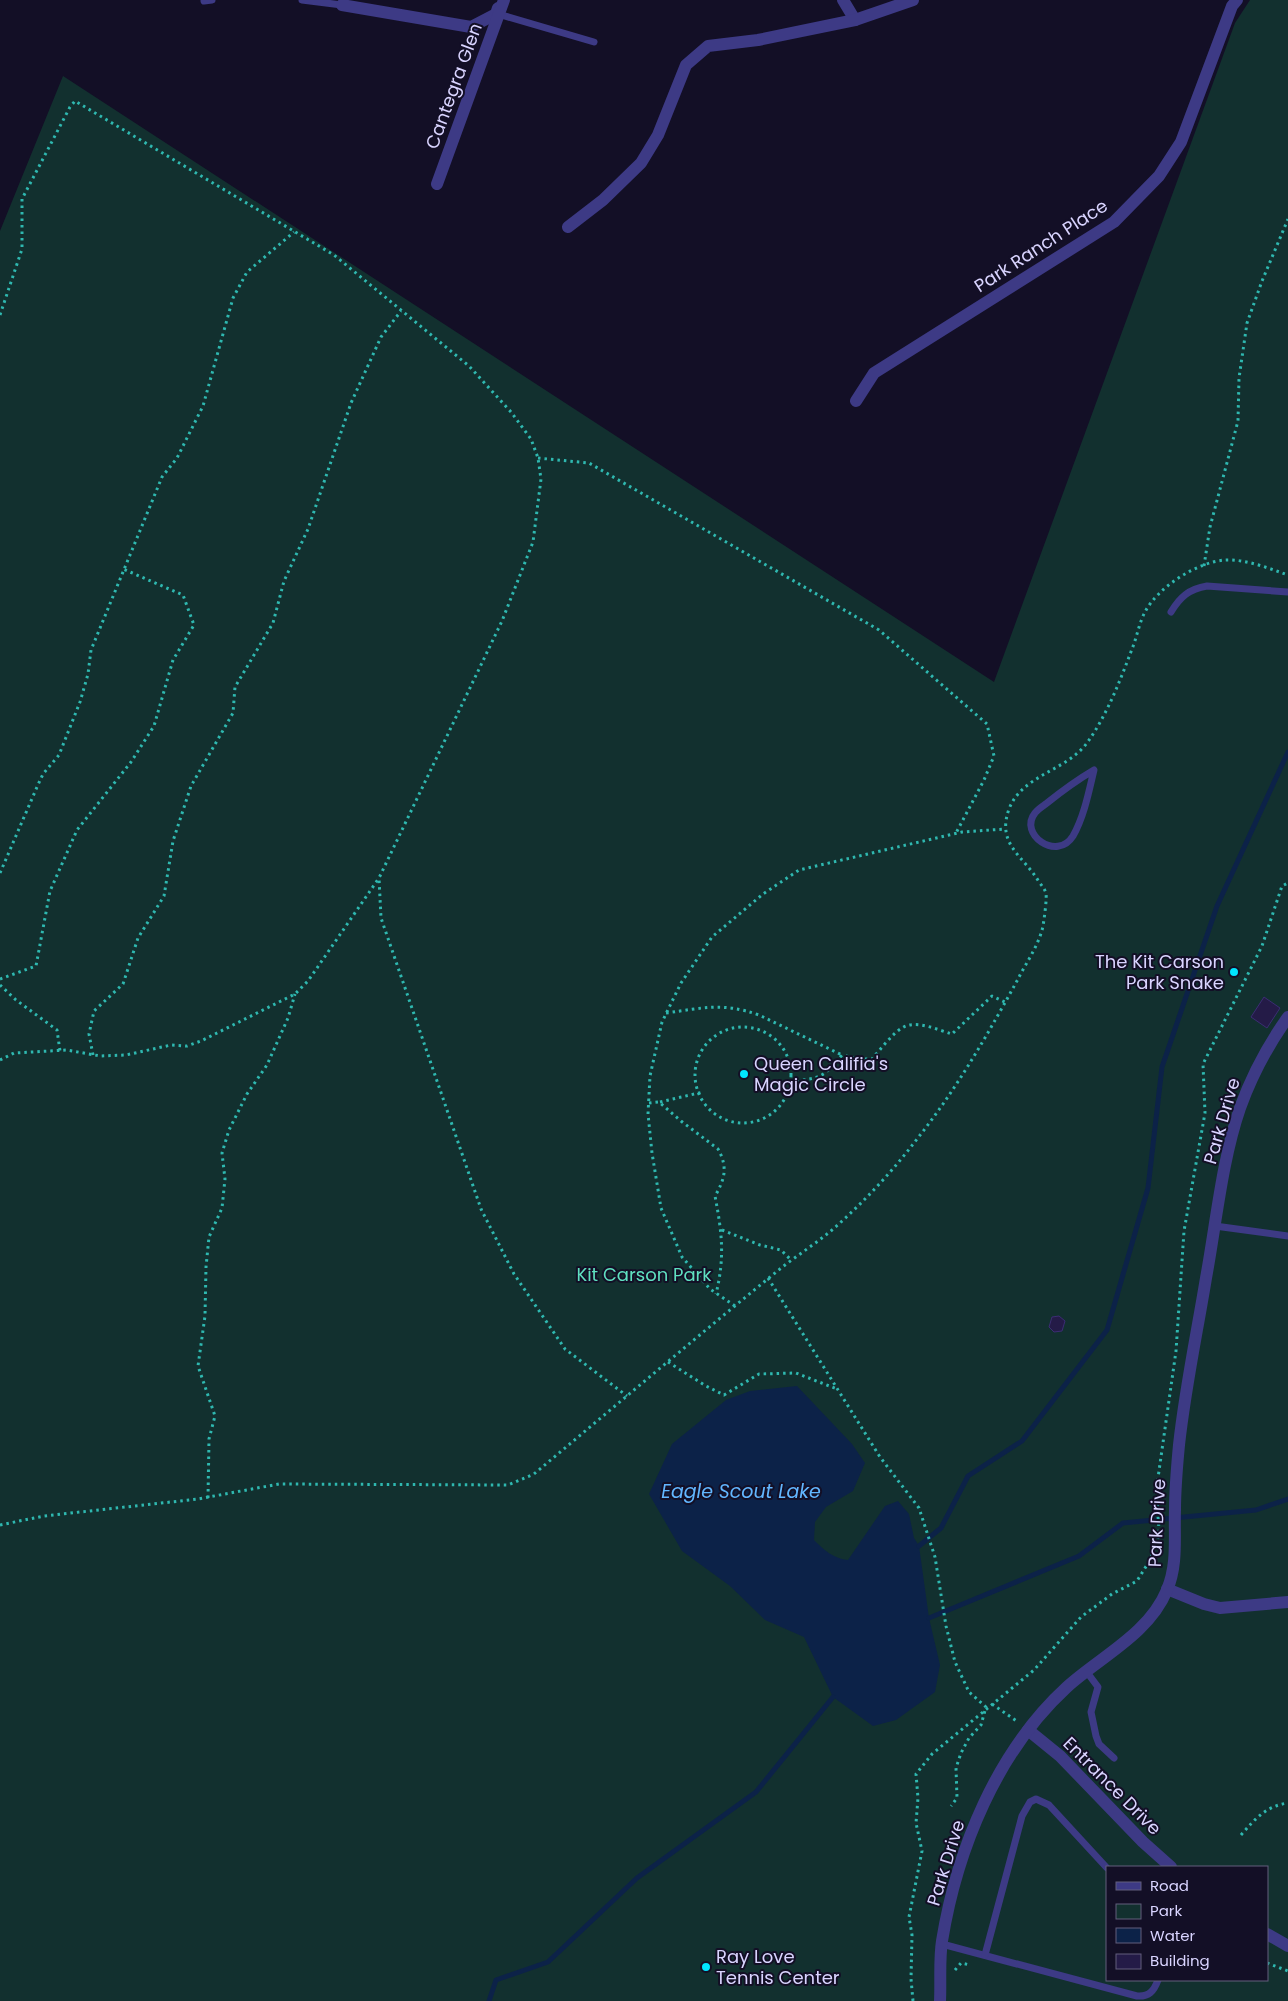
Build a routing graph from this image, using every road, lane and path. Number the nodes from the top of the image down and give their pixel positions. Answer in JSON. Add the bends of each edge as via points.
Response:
{"nodes":[{"id":1,"x":212,"y":0,"type":"edge"},
{"id":2,"x":302,"y":0,"type":"edge"},
{"id":3,"x":503,"y":0,"type":"edge"},
{"id":4,"x":843,"y":0,"type":"edge"},
{"id":5,"x":913,"y":0,"type":"edge"},
{"id":6,"x":1237,"y":0,"type":"edge"},
{"id":7,"x":204,"y":1,"type":"edge"},
{"id":8,"x":342,"y":6,"type":"joint"},
{"id":9,"x":498,"y":14,"type":"junction"},
{"id":10,"x":855,"y":20,"type":"junction"},
{"id":11,"x":594,"y":42,"type":"dead end"},
{"id":12,"x":437,"y":184,"type":"dead end"},
{"id":13,"x":1288,"y":219,"type":"edge"},
{"id":14,"x":568,"y":227,"type":"dead end"},
{"id":15,"x":294,"y":232,"type":"junction"},
{"id":16,"x":402,"y":311,"type":"junction"},
{"id":17,"x":0,"y":315,"type":"edge"},
{"id":18,"x":856,"y":401,"type":"dead end"},
{"id":19,"x":538,"y":458,"type":"junction"},
{"id":20,"x":1204,"y":566,"type":"junction"},
{"id":21,"x":123,"y":569,"type":"junction"},
{"id":22,"x":1288,"y":575,"type":"edge"},
{"id":23,"x":1288,"y":592,"type":"edge"},
{"id":24,"x":1171,"y":612,"type":"dead end"},
{"id":25,"x":1034,"y":813,"type":"joint"},
{"id":26,"x":1005,"y":829,"type":"junction"},
{"id":27,"x":956,"y":833,"type":"junction"},
{"id":28,"x":0,"y":873,"type":"edge"},
{"id":29,"x":379,"y":878,"type":"junction"},
{"id":30,"x":1288,"y":883,"type":"edge"},
{"id":31,"x":0,"y":979,"type":"edge"},
{"id":32,"x":0,"y":985,"type":"edge"},
{"id":33,"x":295,"y":994,"type":"junction"},
{"id":34,"x":1005,"y":1002,"type":"junction"},
{"id":35,"x":666,"y":1014,"type":"junction"},
{"id":36,"x":1288,"y":1017,"type":"edge"},
{"id":37,"x":60,"y":1051,"type":"junction"},
{"id":38,"x":93,"y":1055,"type":"junction"},
{"id":39,"x":842,"y":1055,"type":"junction"},
{"id":40,"x":0,"y":1060,"type":"edge"},
{"id":41,"x":790,"y":1082,"type":"junction"},
{"id":42,"x":703,"y":1092,"type":"dead end"},
{"id":43,"x":698,"y":1094,"type":"junction"},
{"id":44,"x":659,"y":1102,"type":"junction"},
{"id":45,"x":649,"y":1104,"type":"junction"},
{"id":46,"x":1215,"y":1226,"type":"junction"},
{"id":47,"x":722,"y":1230,"type":"junction"},
{"id":48,"x":1288,"y":1236,"type":"edge"},
{"id":49,"x":791,"y":1260,"type":"junction"},
{"id":50,"x":768,"y":1278,"type":"junction"},
{"id":51,"x":716,"y":1294,"type":"junction"},
{"id":52,"x":735,"y":1306,"type":"junction"},
{"id":53,"x":668,"y":1362,"type":"junction"},
{"id":54,"x":838,"y":1389,"type":"junction"},
{"id":55,"x":627,"y":1396,"type":"junction"},
{"id":56,"x":208,"y":1498,"type":"junction"},
{"id":57,"x":0,"y":1525,"type":"edge"},
{"id":58,"x":1167,"y":1589,"type":"junction"},
{"id":59,"x":1288,"y":1602,"type":"edge"},
{"id":60,"x":1086,"y":1671,"type":"junction"},
{"id":61,"x":992,"y":1704,"type":"junction"},
{"id":62,"x":986,"y":1707,"type":"junction"},
{"id":63,"x":1028,"y":1730,"type":"junction"},
{"id":64,"x":1114,"y":1758,"type":"dead end"},
{"id":65,"x":1288,"y":1803,"type":"edge"},
{"id":66,"x":951,"y":1806,"type":"dead end"},
{"id":67,"x":1241,"y":1835,"type":"dead end"},
{"id":68,"x":1170,"y":1866,"type":"edge"},
{"id":69,"x":1106,"y":1867,"type":"edge"},
{"id":70,"x":1268,"y":1935,"type":"edge"},
{"id":71,"x":942,"y":1944,"type":"junction"},
{"id":72,"x":1288,"y":1946,"type":"edge"},
{"id":73,"x":985,"y":1955,"type":"junction"},
{"id":74,"x":1268,"y":1963,"type":"edge"},
{"id":75,"x":973,"y":1966,"type":"dead end"},
{"id":76,"x":1288,"y":1971,"type":"edge"},
{"id":77,"x":954,"y":1973,"type":"dead end"},
{"id":78,"x":1158,"y":1981,"type":"edge"},
{"id":79,"x":913,"y":2001,"type":"edge"},
{"id":80,"x":940,"y":2001,"type":"edge"}],
"edges":[{"from":1,"to":7,"type":"lane"},
{"from":2,"to":8,"type":"lane"},
{"from":3,"to":8,"type":"street","via":[[496,14],[472,27]]},
{"from":3,"to":9,"type":"street","name":"Cantegra Glen"},
{"from":4,"to":10,"type":"street"},
{"from":5,"to":10,"type":"street"},
{"from":6,"to":18,"type":"street","name":"Park Ranch Place","via":[[1180,142],[1159,176],[1135,202],[1114,222],[874,373]]},
{"from":9,"to":11,"type":"lane"},
{"from":9,"to":12,"type":"street","name":"Cantegra Glen"},
{"from":10,"to":14,"type":"street","via":[[758,40],[708,46],[686,65],[658,135],[640,163],[603,200]]},
{"from":13,"to":20,"type":"path","via":[[1247,324],[1239,378],[1238,420],[1210,527]]},
{"from":15,"to":16,"type":"path","via":[[334,255]]},
{"from":15,"to":17,"type":"path","via":[[75,101],[22,199],[22,249]]},
{"from":15,"to":21,"type":"path","via":[[247,272],[233,298],[202,406],[177,458],[162,477]]},
{"from":16,"to":19,"type":"path","via":[[469,366],[511,412],[531,439]]},
{"from":16,"to":38,"type":"path","via":[[381,336],[351,403],[308,529],[284,581],[273,623],[235,687],[233,713],[191,786],[173,841],[164,896],[138,938],[123,984],[94,1011],[89,1034]]},
{"from":19,"to":27,"type":"path","via":[[588,463],[879,630],[987,724],[994,756]]},
{"from":19,"to":29,"type":"path","via":[[541,479],[533,542],[502,621]]},
{"from":20,"to":22,"type":"path","via":[[1224,560],[1259,565]]},
{"from":20,"to":26,"type":"path","via":[[1180,576],[1144,612],[1098,727],[1083,748],[1025,785],[1013,799]]},
{"from":21,"to":28,"type":"path","via":[[91,650],[80,702],[59,755],[37,787]]},
{"from":21,"to":31,"type":"path","via":[[183,595],[194,625],[173,660],[154,726],[131,762],[77,830],[50,891],[36,966]]},
{"from":23,"to":24,"type":"lane","via":[[1207,586],[1188,592]]},
{"from":25,"to":25,"type":"lane","via":[[1033,833],[1043,844],[1056,846],[1069,841],[1086,802],[1094,770]]},
{"from":26,"to":27,"type":"path"},
{"from":26,"to":34,"type":"path","via":[[1012,850],[1036,876],[1046,894],[1043,927]]},
{"from":27,"to":35,"type":"path","via":[[799,870],[763,894],[712,937],[681,983]]},
{"from":29,"to":33,"type":"path","via":[[308,981]]},
{"from":29,"to":55,"type":"path","via":[[381,918],[481,1209],[514,1274],[566,1349]]},
{"from":30,"to":61,"type":"path","via":[[1282,886],[1262,946],[1203,1064],[1205,1113],[1184,1231],[1176,1351],[1156,1492],[1158,1538],[1137,1581],[1112,1594],[1081,1617],[1034,1670]]},
{"from":32,"to":37,"type":"path","via":[[57,1030]]},
{"from":33,"to":38,"type":"path","via":[[187,1046],[171,1045],[126,1055]]},
{"from":33,"to":56,"type":"path","via":[[267,1065],[247,1094],[229,1130],[222,1153],[225,1179],[222,1208],[209,1238],[206,1316],[198,1366],[215,1416],[209,1439]]},
{"from":34,"to":39,"type":"path","via":[[992,996],[952,1034],[911,1024],[902,1028],[872,1059]]},
{"from":34,"to":49,"type":"path","via":[[964,1072],[918,1139],[874,1191],[830,1232]]},
{"from":35,"to":39,"type":"path","via":[[714,1006],[746,1010]]},
{"from":35,"to":45,"type":"path","via":[[650,1076]]},
{"from":36,"to":46,"type":"street","name":"Park Drive","via":[[1254,1074],[1240,1110]]},
{"from":37,"to":38,"type":"path"},
{"from":37,"to":40,"type":"path","via":[[14,1053]]},
{"from":39,"to":41,"type":"path","via":[[829,1071],[817,1079]]},
{"from":41,"to":43,"type":"path","via":[[776,1111],[766,1119],[752,1123],[722,1120]]},
{"from":41,"to":43,"type":"path","via":[[791,1063],[782,1045],[760,1030],[740,1026],[715,1036],[701,1052],[695,1076]]},
{"from":42,"to":43,"type":"path"},
{"from":43,"to":44,"type":"path"},
{"from":44,"to":45,"type":"path"},
{"from":44,"to":47,"type":"path","via":[[722,1154],[726,1172],[715,1196]]},
{"from":45,"to":51,"type":"path","via":[[652,1153],[661,1208],[682,1257]]},
{"from":46,"to":48,"type":"lane"},
{"from":46,"to":58,"type":"street","name":"Park Drive","via":[[1179,1443],[1174,1570]]},
{"from":47,"to":49,"type":"path","via":[[781,1250]]},
{"from":47,"to":51,"type":"path","via":[[722,1262]]},
{"from":49,"to":50,"type":"path"},
{"from":50,"to":52,"type":"path"},
{"from":50,"to":54,"type":"path"},
{"from":51,"to":52,"type":"path"},
{"from":52,"to":53,"type":"path"},
{"from":53,"to":54,"type":"path","via":[[724,1395],[759,1374],[796,1373]]},
{"from":53,"to":55,"type":"path"},
{"from":54,"to":62,"type":"path","via":[[880,1457],[919,1508],[935,1557],[955,1662],[969,1692]]},
{"from":55,"to":56,"type":"path","via":[[534,1474],[508,1486],[279,1484]]},
{"from":56,"to":57,"type":"path","via":[[44,1516]]},
{"from":58,"to":59,"type":"street","via":[[1220,1608]]},
{"from":58,"to":60,"type":"street","name":"Park Drive","via":[[1160,1605],[1134,1634]]},
{"from":60,"to":63,"type":"street","name":"Park Drive","via":[[1038,1716]]},
{"from":60,"to":64,"type":"lane","via":[[1098,1687],[1091,1705],[1096,1736],[1099,1744]]},
{"from":61,"to":62,"type":"path"},
{"from":61,"to":63,"type":"path"},
{"from":62,"to":66,"type":"path","via":[[981,1725],[961,1753],[956,1768],[957,1798]]},
{"from":62,"to":79,"type":"path","via":[[932,1754],[916,1774],[916,1823],[922,1851],[909,1917]]},
{"from":63,"to":68,"type":"street","name":"Entrance Drive","via":[[1060,1756],[1142,1842]]},
{"from":63,"to":71,"type":"street","name":"Park Drive","via":[[980,1813],[955,1883]]},
{"from":65,"to":67,"type":"path","via":[[1266,1809]]},
{"from":69,"to":73,"type":"lane","via":[[1049,1805],[1036,1799],[1030,1802],[1022,1816]]},
{"from":70,"to":72,"type":"street"},
{"from":71,"to":73,"type":"lane"},
{"from":71,"to":80,"type":"street","name":"Park Drive"},
{"from":73,"to":78,"type":"lane","via":[[1137,1996],[1151,1993]]},
{"from":74,"to":76,"type":"path"},
{"from":75,"to":77,"type":"path","via":[[961,1963]]}]}
